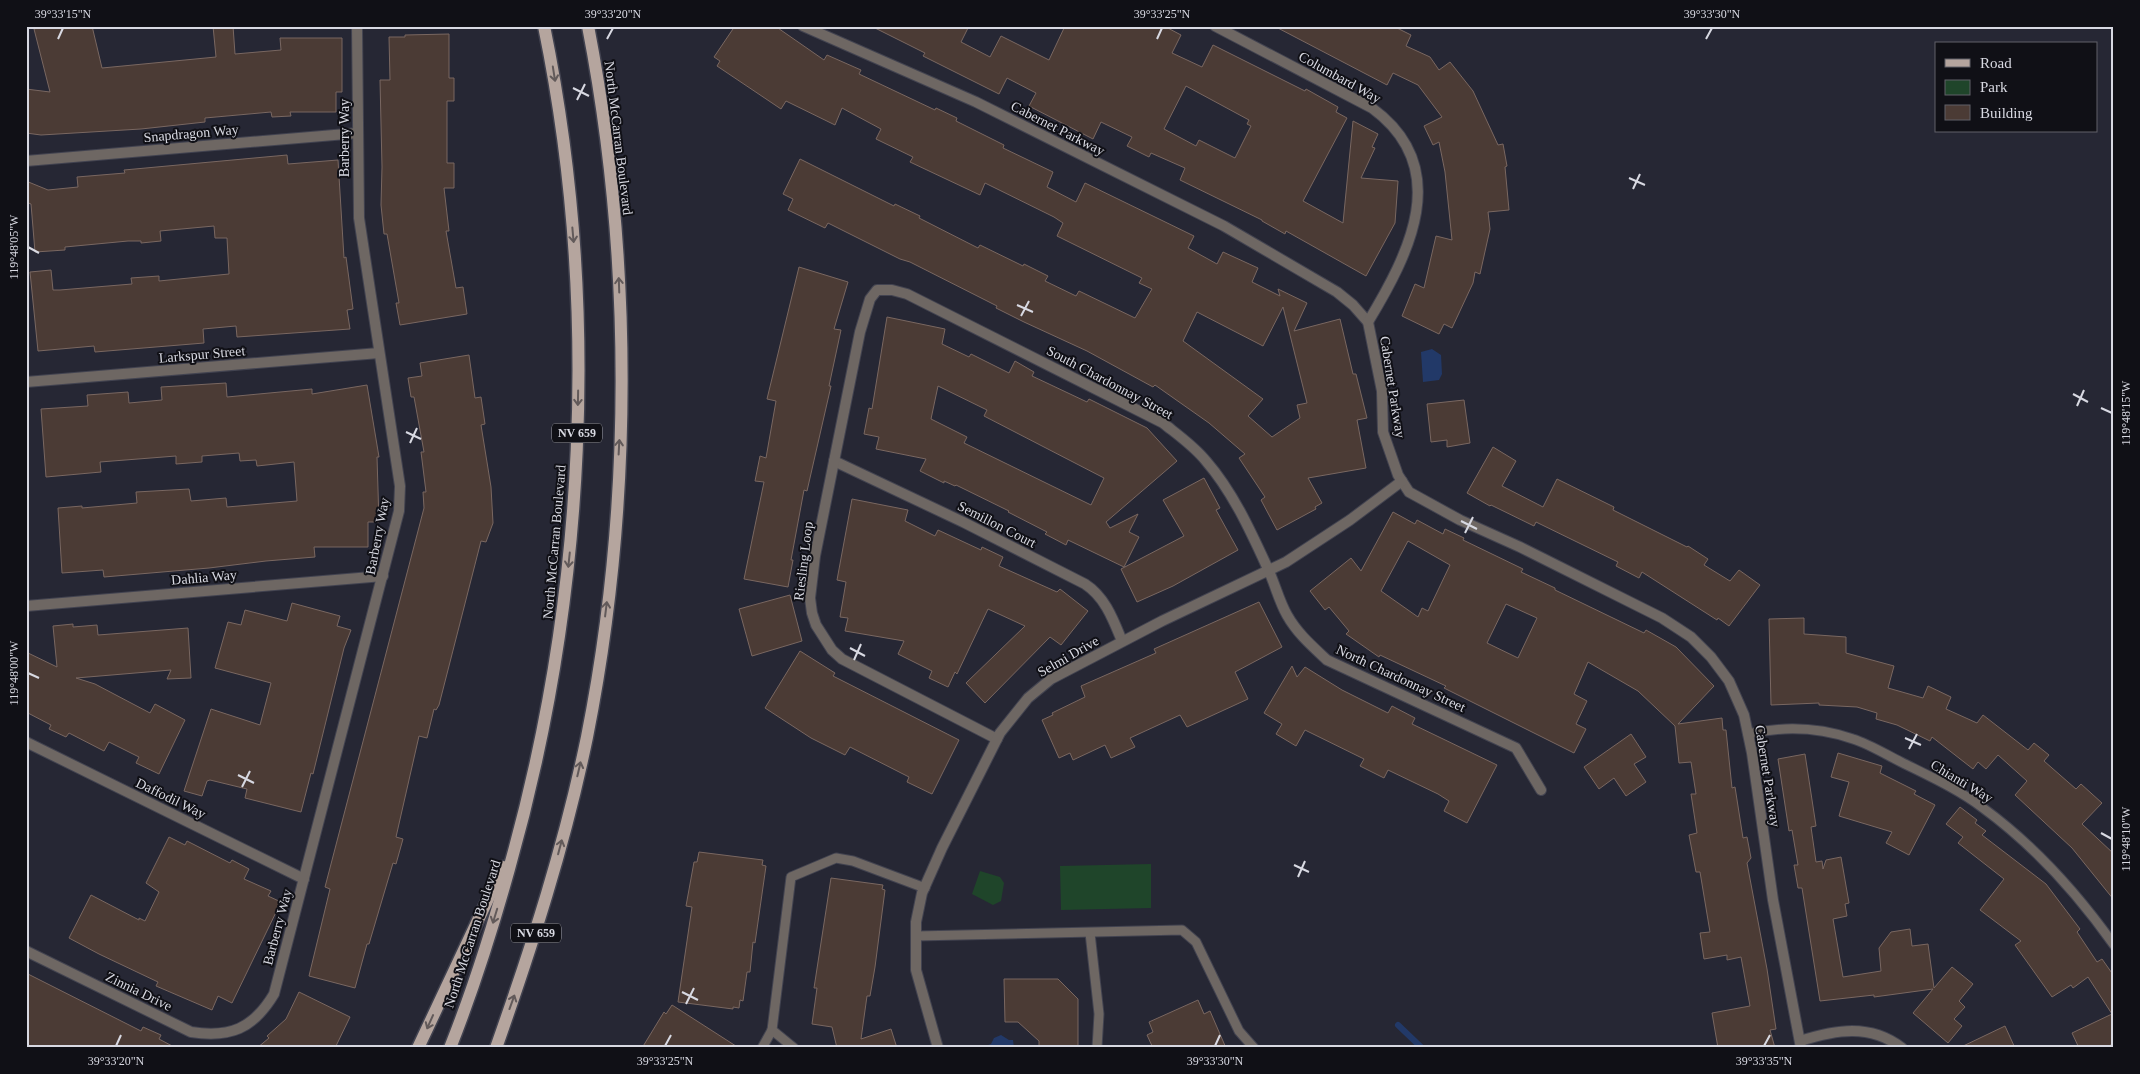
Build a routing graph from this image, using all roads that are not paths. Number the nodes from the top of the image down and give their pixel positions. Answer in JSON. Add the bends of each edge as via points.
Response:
{"nodes":[{"id":1,"x":357,"y":26,"type":"edge"},
{"id":2,"x":544,"y":26,"type":"edge"},
{"id":3,"x":588,"y":26,"type":"edge"},
{"id":4,"x":803,"y":26,"type":"edge"},
{"id":5,"x":1215,"y":26,"type":"edge"},
{"id":6,"x":358,"y":133,"type":"junction"},
{"id":7,"x":26,"y":161,"type":"edge"},
{"id":8,"x":877,"y":290,"type":"joint"},
{"id":9,"x":1368,"y":322,"type":"junction"},
{"id":10,"x":379,"y":353,"type":"junction"},
{"id":11,"x":26,"y":382,"type":"edge"},
{"id":12,"x":834,"y":461,"type":"junction"},
{"id":13,"x":1402,"y":481,"type":"junction"},
{"id":14,"x":1269,"y":570,"type":"junction"},
{"id":15,"x":383,"y":576,"type":"junction"},
{"id":16,"x":26,"y":606,"type":"edge"},
{"id":17,"x":1122,"y":642,"type":"junction"},
{"id":18,"x":1748,"y":734,"type":"junction"},
{"id":19,"x":997,"y":739,"type":"junction"},
{"id":20,"x":26,"y":742,"type":"edge"},
{"id":21,"x":1541,"y":790,"type":"dead end"},
{"id":22,"x":518,"y":836,"type":"junction"},
{"id":23,"x":304,"y":879,"type":"junction"},
{"id":24,"x":924,"y":888,"type":"junction"},
{"id":25,"x":1090,"y":933,"type":"junction"},
{"id":26,"x":916,"y":936,"type":"junction"},
{"id":27,"x":2114,"y":945,"type":"edge"},
{"id":28,"x":26,"y":951,"type":"edge"},
{"id":29,"x":243,"y":1027,"type":"joint"},
{"id":30,"x":772,"y":1030,"type":"junction"},
{"id":31,"x":1801,"y":1044,"type":"edge"},
{"id":32,"x":418,"y":1048,"type":"edge"},
{"id":33,"x":450,"y":1048,"type":"edge"},
{"id":34,"x":496,"y":1048,"type":"edge"},
{"id":35,"x":762,"y":1048,"type":"edge"},
{"id":36,"x":794,"y":1048,"type":"edge"},
{"id":37,"x":938,"y":1048,"type":"edge"},
{"id":38,"x":1097,"y":1048,"type":"edge"},
{"id":39,"x":1254,"y":1048,"type":"edge"},
{"id":40,"x":1902,"y":1048,"type":"edge"}],
"edges":[{"from":1,"to":6,"type":"street","name":"Barberry Way"},
{"from":2,"to":22,"type":"main road","name":"North McCarran Boulevard","number":"NV 659","one_way":true,"via":[[565,149],[573,239],[578,393],[576,467],[560,631],[548,704]]},
{"from":34,"to":3,"type":"main road","name":"North McCarran Boulevard","number":"NV 659","one_way":true,"via":[[542,912],[587,738],[616,510],[621,414],[618,249],[602,111]]},
{"from":4,"to":9,"type":"street","name":"Cabernet Parkway","via":[[976,102],[1224,226],[1337,292]]},
{"from":5,"to":9,"type":"street","name":"Columbard Way","via":[[1372,108],[1388,120],[1403,139],[1417,182],[1418,211],[1398,270]]},
{"from":6,"to":7,"type":"street","name":"Snapdragon Way"},
{"from":6,"to":10,"type":"street","name":"Barberry Way","via":[[359,218]]},
{"from":8,"to":12,"type":"street","name":"Riesling Loop","via":[[870,299],[860,332]]},
{"from":8,"to":14,"type":"street","name":"South Chardonnay Street","via":[[906,294],[1163,423],[1206,460],[1237,506]]},
{"from":9,"to":13,"type":"street","name":"Cabernet Parkway","via":[[1382,391],[1384,432]]},
{"from":10,"to":11,"type":"street","name":"Larkspur Street"},
{"from":10,"to":15,"type":"street","name":"Barberry Way","via":[[400,486],[399,511]]},
{"from":12,"to":17,"type":"street","name":"Semillon Court","via":[[1085,584],[1102,600]]},
{"from":12,"to":19,"type":"street","name":"Riesling Loop","via":[[810,598],[816,625],[832,650],[849,664]]},
{"from":13,"to":14,"type":"street","name":"Selmi Drive","via":[[1321,540]]},
{"from":13,"to":18,"type":"street","name":"Cabernet Parkway","via":[[1409,492],[1454,517],[1662,618],[1691,637],[1711,656],[1729,681],[1744,714]]},
{"from":14,"to":17,"type":"street","name":"Selmi Drive"},
{"from":14,"to":21,"type":"street","name":"North Chardonnay Street","via":[[1286,614],[1302,637],[1327,660],[1516,748]]},
{"from":15,"to":16,"type":"street","name":"Dahlia Way"},
{"from":15,"to":23,"type":"street","name":"Barberry Way"},
{"from":17,"to":19,"type":"street","name":"Selmi Drive","via":[[1051,679],[1028,698]]},
{"from":18,"to":27,"type":"lane","name":"Chianti Way","via":[[1792,728],[1838,735],[1854,739],[1941,782],[1982,807],[2016,834],[2057,873]]},
{"from":18,"to":31,"type":"street","name":"Cabernet Parkway","via":[[1773,900]]},
{"from":19,"to":24,"type":"street","name":"Selmi Drive"},
{"from":20,"to":23,"type":"street","name":"Daffodil Way"},
{"from":22,"to":32,"type":"main road","one_way":true},
{"from":22,"to":33,"type":"main road","name":"North McCarran Boulevard","number":"NV 659","one_way":true,"via":[[481,962]]},
{"from":23,"to":29,"type":"street","name":"Barberry Way","via":[[274,994],[265,1009]]},
{"from":24,"to":26,"type":"street","name":"Selmi Drive"},
{"from":24,"to":30,"type":"lane","via":[[853,861],[836,858],[790,877]]},
{"from":25,"to":26,"type":"lane"},
{"from":25,"to":38,"type":"lane","via":[[1099,1014]]},
{"from":25,"to":39,"type":"lane","via":[[1182,930],[1196,942],[1238,1031]]},
{"from":26,"to":37,"type":"street","name":"Selmi Drive","via":[[916,970]]},
{"from":28,"to":29,"type":"street","name":"Zinnia Drive","via":[[191,1032],[210,1035]]},
{"from":30,"to":35,"type":"lane"},
{"from":30,"to":36,"type":"lane"},
{"from":31,"to":40,"type":"street","via":[[1822,1034],[1857,1030],[1883,1036]]}]}
